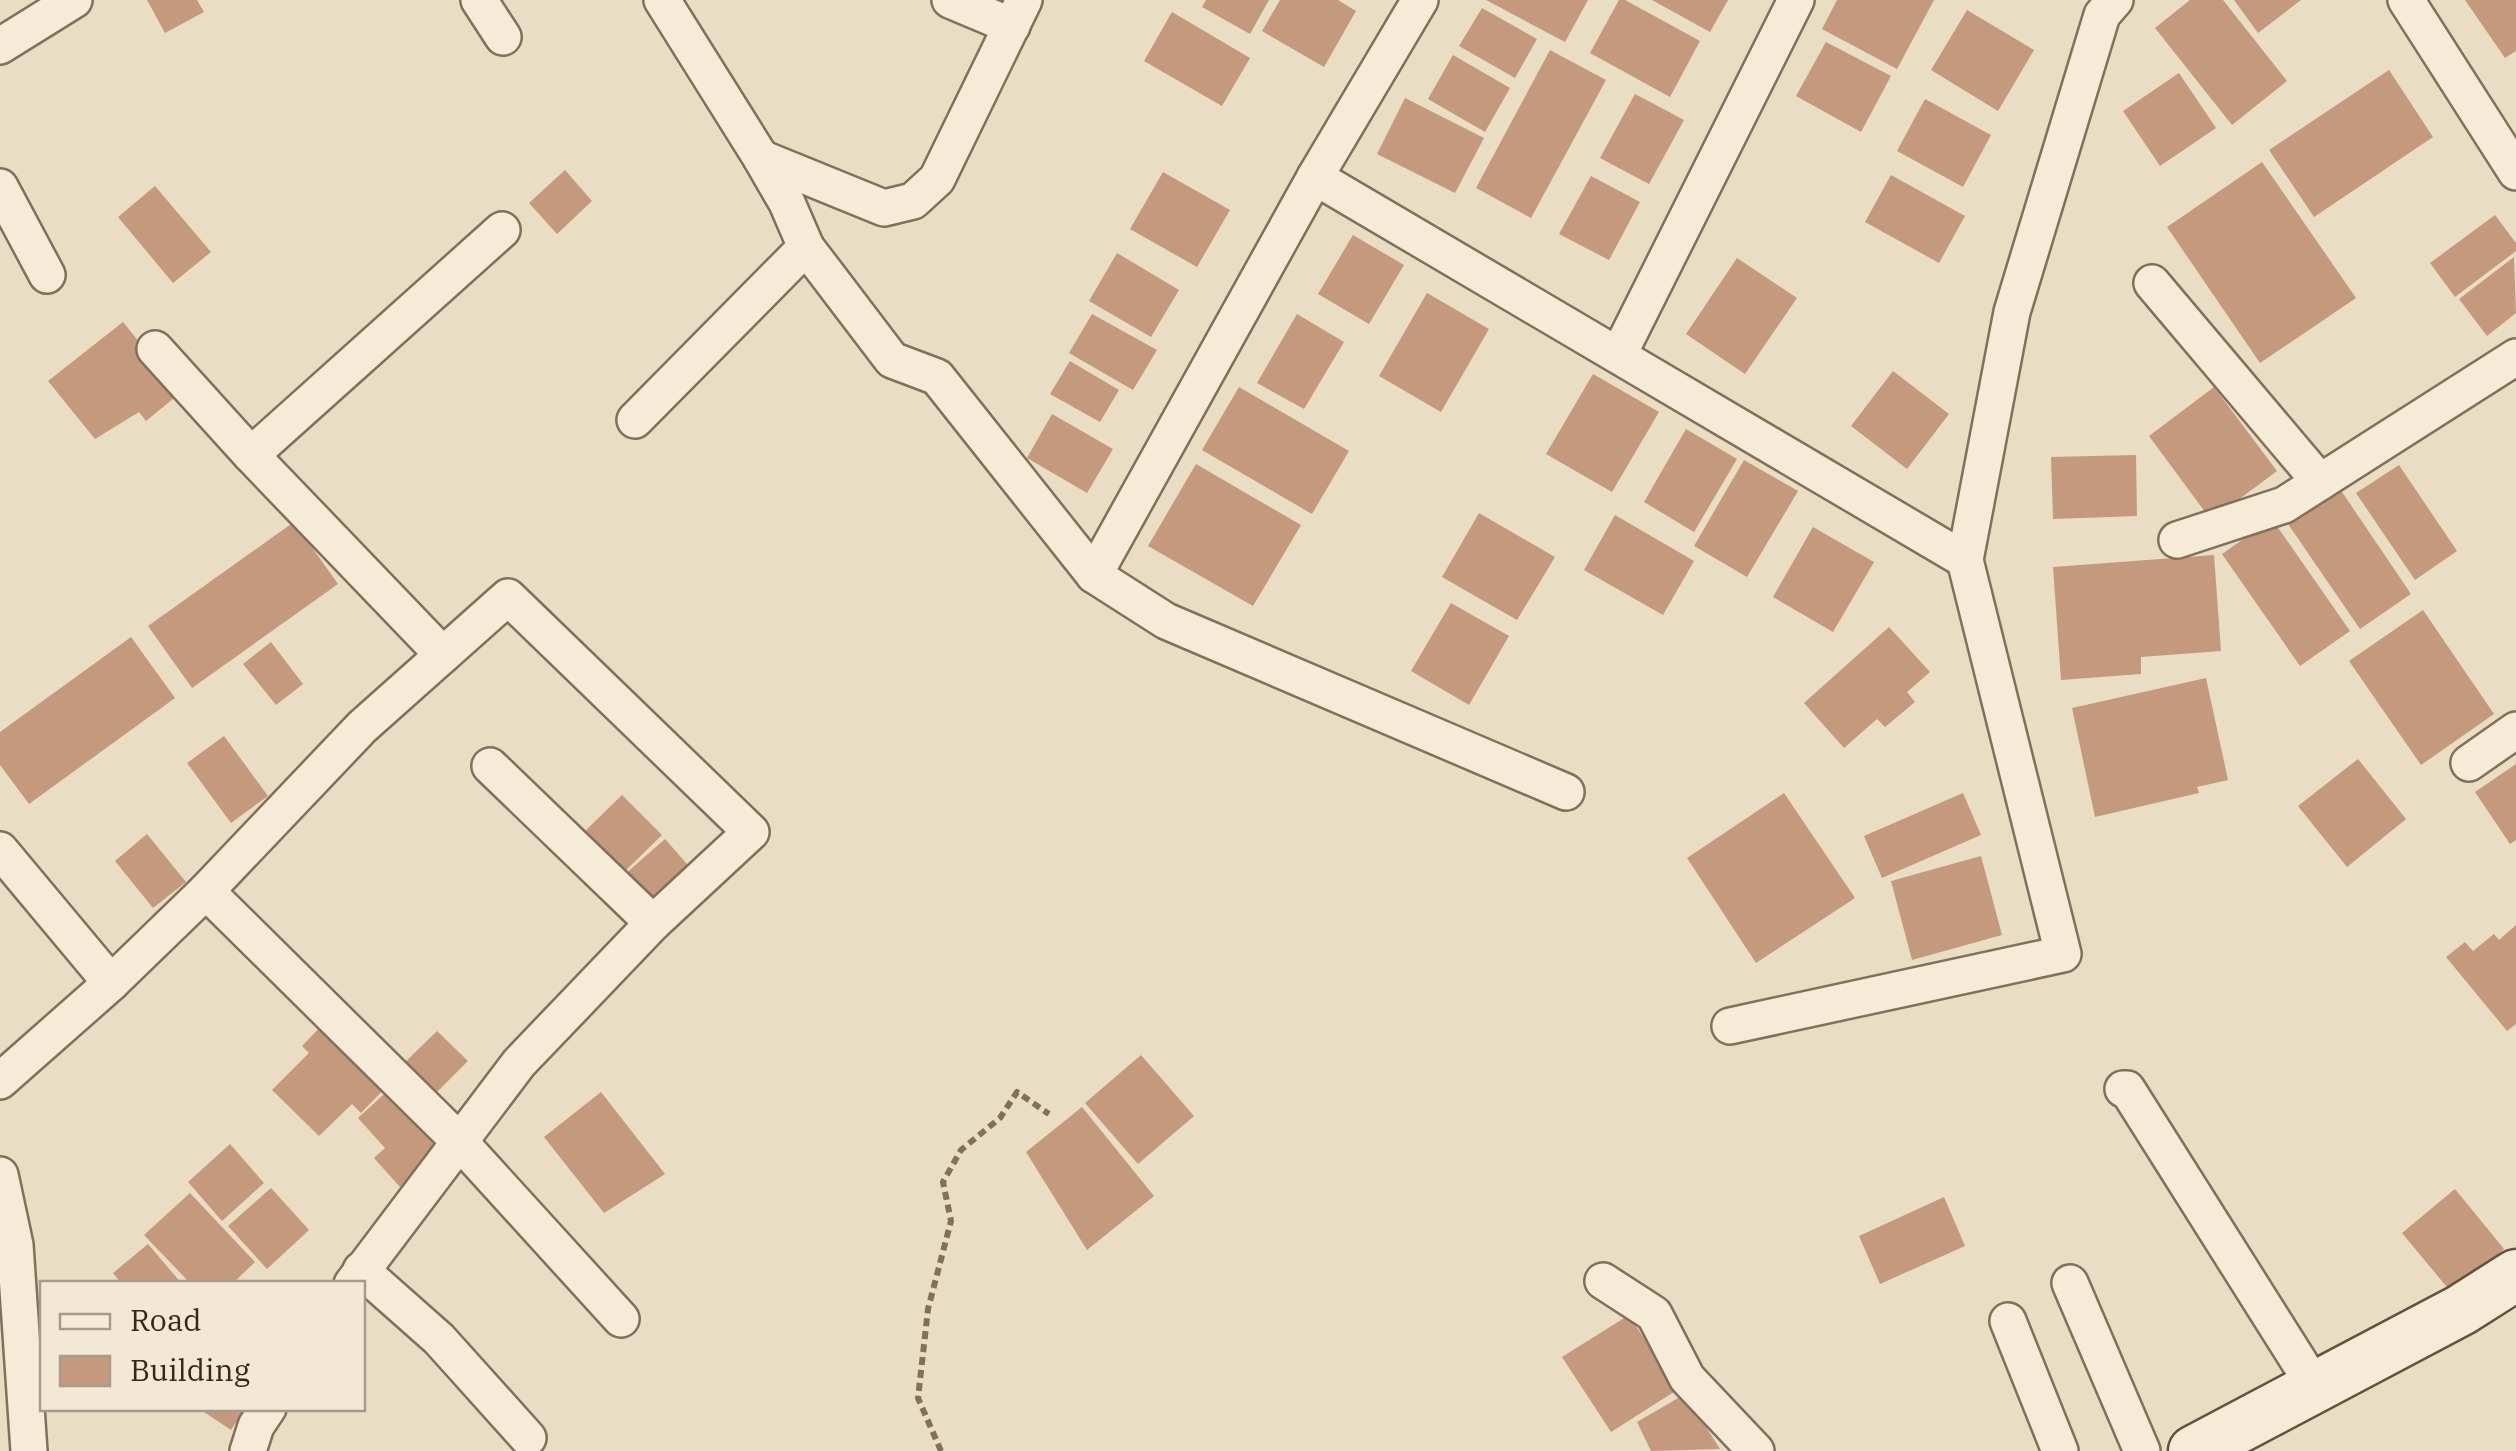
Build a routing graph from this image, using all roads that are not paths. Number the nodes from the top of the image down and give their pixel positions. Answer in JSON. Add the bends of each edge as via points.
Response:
{"nodes":[{"id":1,"x":74,"y":0,"type":"edge"},
{"id":2,"x":480,"y":0,"type":"edge"},
{"id":3,"x":662,"y":0,"type":"edge"},
{"id":4,"x":950,"y":0,"type":"edge"},
{"id":5,"x":1420,"y":0,"type":"edge"},
{"id":6,"x":1796,"y":0,"type":"edge"},
{"id":7,"x":2406,"y":0,"type":"edge"},
{"id":8,"x":2101,"y":5,"type":"edge"},
{"id":9,"x":1018,"y":13,"type":"edge"},
{"id":10,"x":503,"y":37,"type":"dead end"},
{"id":11,"x":0,"y":46,"type":"edge"},
{"id":12,"x":761,"y":158,"type":"junction"},
{"id":13,"x":2516,"y":172,"type":"edge"},
{"id":14,"x":1315,"y":177,"type":"junction"},
{"id":15,"x":0,"y":187,"type":"edge"},
{"id":16,"x":502,"y":230,"type":"dead end"},
{"id":17,"x":806,"y":247,"type":"junction"},
{"id":18,"x":47,"y":275,"type":"dead end"},
{"id":19,"x":2152,"y":283,"type":"dead end"},
{"id":20,"x":155,"y":349,"type":"dead end"},
{"id":21,"x":1619,"y":354,"type":"junction"},
{"id":22,"x":2516,"y":357,"type":"edge"},
{"id":23,"x":635,"y":420,"type":"dead end"},
{"id":24,"x":251,"y":456,"type":"junction"},
{"id":25,"x":2320,"y":482,"type":"junction"},
{"id":26,"x":2177,"y":540,"type":"dead end"},
{"id":27,"x":1965,"y":560,"type":"junction"},
{"id":28,"x":1094,"y":575,"type":"junction"},
{"id":29,"x":442,"y":655,"type":"junction"},
{"id":30,"x":2516,"y":730,"type":"edge"},
{"id":31,"x":2469,"y":763,"type":"dead end"},
{"id":32,"x":490,"y":766,"type":"dead end"},
{"id":33,"x":1566,"y":792,"type":"dead end"},
{"id":34,"x":0,"y":850,"type":"edge"},
{"id":35,"x":206,"y":891,"type":"junction"},
{"id":36,"x":653,"y":923,"type":"junction"},
{"id":37,"x":111,"y":983,"type":"junction"},
{"id":38,"x":1730,"y":1026,"type":"dead end"},
{"id":39,"x":0,"y":1081,"type":"edge"},
{"id":40,"x":2123,"y":1088,"type":"dead end"},
{"id":41,"x":459,"y":1141,"type":"junction"},
{"id":42,"x":0,"y":1176,"type":"edge"},
{"id":43,"x":8,"y":1253,"type":"edge"},
{"id":44,"x":2516,"y":1275,"type":"edge"},
{"id":45,"x":356,"y":1277,"type":"edge"},
{"id":46,"x":1603,"y":1282,"type":"dead end"},
{"id":47,"x":2070,"y":1283,"type":"dead end"},
{"id":48,"x":365,"y":1284,"type":"edge"},
{"id":49,"x":621,"y":1319,"type":"dead end"},
{"id":50,"x":2008,"y":1321,"type":"dead end"},
{"id":51,"x":2315,"y":1388,"type":"junction"},
{"id":52,"x":266,"y":1411,"type":"edge"},
{"id":53,"x":528,"y":1438,"type":"dead end"},
{"id":54,"x":29,"y":1451,"type":"edge"},
{"id":55,"x":248,"y":1451,"type":"edge"},
{"id":56,"x":1756,"y":1451,"type":"edge"},
{"id":57,"x":2060,"y":1451,"type":"edge"},
{"id":58,"x":2142,"y":1451,"type":"edge"},
{"id":59,"x":2194,"y":1451,"type":"edge"}],
"edges":[{"from":1,"to":11,"type":"street"},
{"from":2,"to":10,"type":"street"},
{"from":3,"to":12,"type":"street"},
{"from":4,"to":9,"type":"street"},
{"from":5,"to":14,"type":"street"},
{"from":6,"to":21,"type":"street"},
{"from":7,"to":13,"type":"street"},
{"from":8,"to":27,"type":"street","via":[[2012,312]]},
{"from":9,"to":12,"type":"street","via":[[938,179],[913,201],[884,208]]},
{"from":12,"to":17,"type":"street"},
{"from":14,"to":21,"type":"street"},
{"from":14,"to":28,"type":"street"},
{"from":15,"to":18,"type":"street"},
{"from":16,"to":24,"type":"street"},
{"from":17,"to":23,"type":"street"},
{"from":17,"to":28,"type":"street","via":[[892,360],[937,377]]},
{"from":19,"to":25,"type":"street"},
{"from":20,"to":24,"type":"street"},
{"from":21,"to":27,"type":"street"},
{"from":22,"to":25,"type":"street"},
{"from":24,"to":29,"type":"street"},
{"from":25,"to":26,"type":"street","via":[[2284,505]]},
{"from":27,"to":38,"type":"street","via":[[2063,954]]},
{"from":28,"to":33,"type":"street","via":[[1166,621]]},
{"from":29,"to":35,"type":"street"},
{"from":29,"to":36,"type":"street","via":[[508,597],[751,832]]},
{"from":30,"to":31,"type":"street"},
{"from":32,"to":36,"type":"street"},
{"from":34,"to":37,"type":"street"},
{"from":35,"to":37,"type":"street"},
{"from":35,"to":41,"type":"street"},
{"from":36,"to":41,"type":"street","via":[[519,1063]]},
{"from":37,"to":39,"type":"street"},
{"from":40,"to":51,"type":"street"},
{"from":41,"to":45,"type":"street"},
{"from":41,"to":49,"type":"street"},
{"from":42,"to":43,"type":"street"},
{"from":43,"to":54,"type":"street"},
{"from":44,"to":51,"type":"street"},
{"from":46,"to":56,"type":"street","via":[[1654,1314],[1687,1378]]},
{"from":47,"to":58,"type":"street"},
{"from":48,"to":53,"type":"street","via":[[438,1339]]},
{"from":50,"to":57,"type":"street"},
{"from":51,"to":59,"type":"street"},
{"from":52,"to":55,"type":"street"}]}
